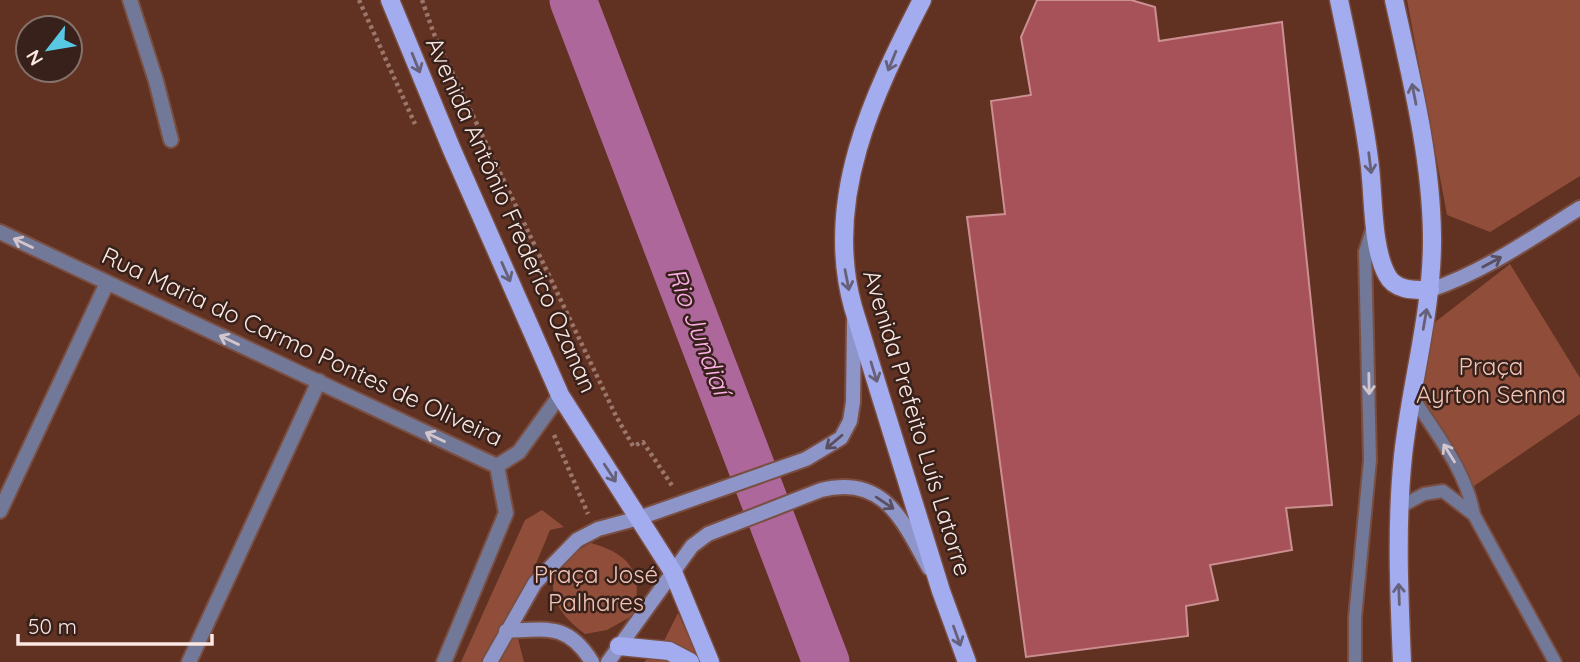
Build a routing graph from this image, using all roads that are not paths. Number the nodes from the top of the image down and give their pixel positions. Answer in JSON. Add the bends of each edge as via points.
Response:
{"nodes":[{"id":1,"x":131,"y":0,"type":"edge"},
{"id":2,"x":390,"y":0,"type":"edge"},
{"id":3,"x":922,"y":0,"type":"edge"},
{"id":4,"x":1339,"y":0,"type":"edge"},
{"id":5,"x":1394,"y":0,"type":"edge"},
{"id":6,"x":171,"y":140,"type":"dead end"},
{"id":7,"x":1580,"y":208,"type":"edge"},
{"id":8,"x":1376,"y":220,"type":"junction"},
{"id":9,"x":0,"y":232,"type":"edge"},
{"id":10,"x":107,"y":283,"type":"junction"},
{"id":11,"x":1430,"y":290,"type":"junction"},
{"id":12,"x":853,"y":307,"type":"junction"},
{"id":13,"x":319,"y":381,"type":"junction"},
{"id":14,"x":560,"y":395,"type":"junction"},
{"id":15,"x":1412,"y":396,"type":"junction"},
{"id":16,"x":497,"y":466,"type":"junction"},
{"id":17,"x":1400,"y":507,"type":"junction"},
{"id":18,"x":0,"y":511,"type":"edge"},
{"id":19,"x":1474,"y":515,"type":"junction"},
{"id":20,"x":639,"y":518,"type":"junction"},
{"id":21,"x":673,"y":572,"type":"junction"},
{"id":22,"x":941,"y":591,"type":"junction"},
{"id":23,"x":506,"y":631,"type":"junction"},
{"id":24,"x":619,"y":646,"type":"junction"},
{"id":25,"x":189,"y":662,"type":"edge"},
{"id":26,"x":444,"y":662,"type":"edge"},
{"id":27,"x":490,"y":662,"type":"edge"},
{"id":28,"x":592,"y":662,"type":"edge"},
{"id":29,"x":608,"y":662,"type":"edge"},
{"id":30,"x":690,"y":662,"type":"edge"},
{"id":31,"x":710,"y":662,"type":"edge"},
{"id":32,"x":967,"y":662,"type":"edge"},
{"id":33,"x":1355,"y":662,"type":"edge"},
{"id":34,"x":1402,"y":662,"type":"edge"},
{"id":35,"x":1555,"y":662,"type":"edge"}],
"edges":[{"from":1,"to":6,"type":"street"},
{"from":2,"to":14,"type":"main road","name":"Avenida Antônio Frederico Ozanan","one_way":true},
{"from":3,"to":12,"type":"main road","name":"Avenida Prefeito Luís Latorre","one_way":true,"via":[[894,55],[848,177],[842,231],[845,277]]},
{"from":4,"to":8,"type":"main road","one_way":true,"via":[[1370,159]]},
{"from":11,"to":5,"type":"main road","one_way":true,"via":[[1432,234],[1425,152]]},
{"from":11,"to":7,"type":"street","one_way":true,"via":[[1504,255]]},
{"from":8,"to":11,"type":"main road","via":[[1387,276],[1397,286]]},
{"from":8,"to":33,"type":"lane","one_way":true,"via":[[1365,252],[1370,460]]},
{"from":10,"to":9,"type":"street","name":"Rua Maria do Carmo Pontes de Oliveira","one_way":true},
{"from":13,"to":10,"type":"street","name":"Rua Maria do Carmo Pontes de Oliveira","one_way":true},
{"from":10,"to":18,"type":"street"},
{"from":15,"to":11,"type":"main road","one_way":true},
{"from":12,"to":20,"type":"street","one_way":true,"via":[[855,383],[850,421],[841,438],[806,459]]},
{"from":12,"to":22,"type":"main road","name":"Avenida Prefeito Luís Latorre","one_way":true},
{"from":16,"to":13,"type":"street","name":"Rua Maria do Carmo Pontes de Oliveira","one_way":true},
{"from":13,"to":25,"type":"street"},
{"from":14,"to":16,"type":"street","name":"Rua Maria do Carmo Pontes de Oliveira","via":[[519,452]]},
{"from":14,"to":20,"type":"main road","name":"Avenida Antônio Frederico Ozanan","one_way":true},
{"from":15,"to":17,"type":"main road"},
{"from":19,"to":15,"type":"lane","one_way":true,"via":[[1470,492],[1455,463]]},
{"from":16,"to":26,"type":"street","via":[[506,513]]},
{"from":17,"to":19,"type":"lane","via":[[1424,494],[1443,491]]},
{"from":34,"to":17,"type":"main road","one_way":true,"via":[[1397,556]]},
{"from":19,"to":35,"type":"lane"},
{"from":20,"to":21,"type":"main road","name":"Avenida Antônio Frederico Ozanan"},
{"from":20,"to":23,"type":"street","via":[[598,528],[577,540],[536,583]]},
{"from":21,"to":22,"type":"street","one_way":true,"via":[[692,546],[708,534],[821,490],[841,487],[864,490],[897,511]]},
{"from":21,"to":24,"type":"street"},
{"from":21,"to":31,"type":"main road"},
{"from":22,"to":32,"type":"main road","name":"Avenida Prefeito Luís Latorre","one_way":true},
{"from":23,"to":27,"type":"street"},
{"from":23,"to":28,"type":"street","via":[[566,633],[580,643]]},
{"from":24,"to":29,"type":"street"},
{"from":24,"to":30,"type":"main road","via":[[669,651]]}]}
